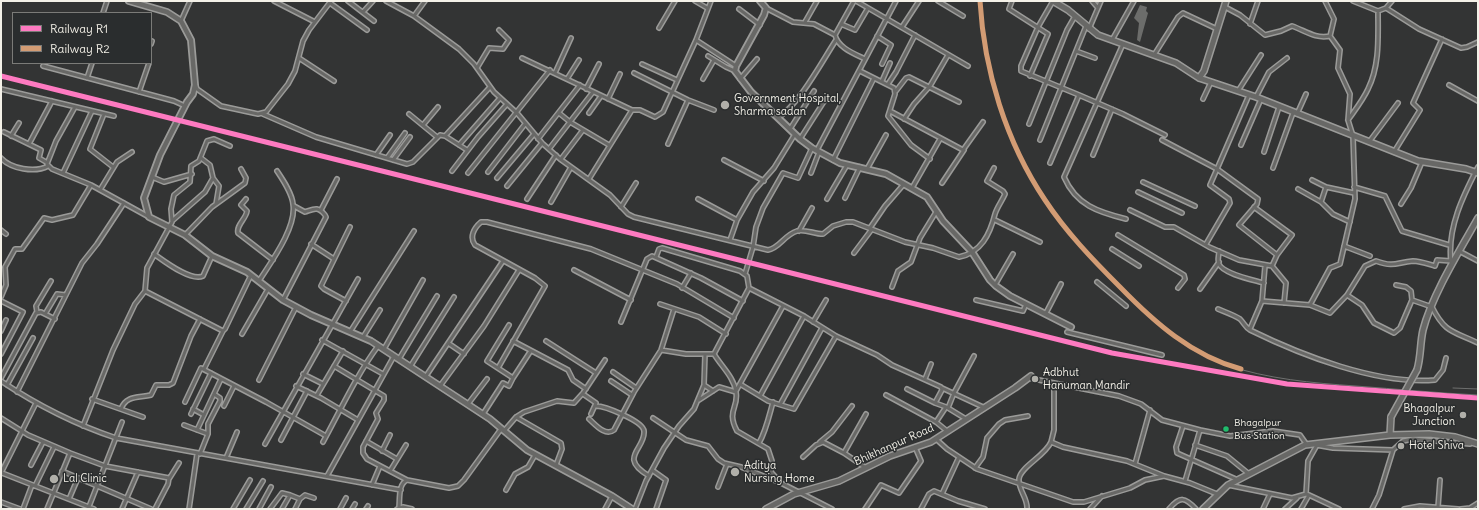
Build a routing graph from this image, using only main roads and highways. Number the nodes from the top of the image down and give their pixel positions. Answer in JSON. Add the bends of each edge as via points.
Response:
{"nodes":[{"id":1,"x":1053,"y":1,"type":"edge"},
{"id":2,"x":1225,"y":4,"type":"edge"},
{"id":3,"x":1199,"y":78,"type":"junction"},
{"id":4,"x":1477,"y":170,"type":"edge"},
{"id":5,"x":1478,"y":218,"type":"edge"},
{"id":6,"x":1030,"y":377,"type":"road end"},
{"id":7,"x":1390,"y":435,"type":"junction"},
{"id":8,"x":1478,"y":444,"type":"edge"},
{"id":9,"x":766,"y":509,"type":"edge"},
{"id":10,"x":1203,"y":509,"type":"edge"}],
"edges":[{"from":1,"to":3,"type":"main road","via":[[1098,35],[1176,63]]},
{"from":2,"to":3,"type":"main road","via":[[1204,71]]},
{"from":3,"to":4,"type":"main road","via":[[1259,98],[1422,162]]},
{"from":5,"to":7,"type":"main road","bridge":true,"via":[[1451,263],[1432,307],[1423,331],[1417,370],[1391,417]]},
{"from":6,"to":9,"type":"main road","name":"Bhikhanpur Road","via":[[936,439],[890,456],[839,481],[800,492]]},
{"from":7,"to":8,"type":"main road","via":[[1446,435]]},
{"from":7,"to":10,"type":"main road","via":[[1307,445],[1228,485]]}]}
